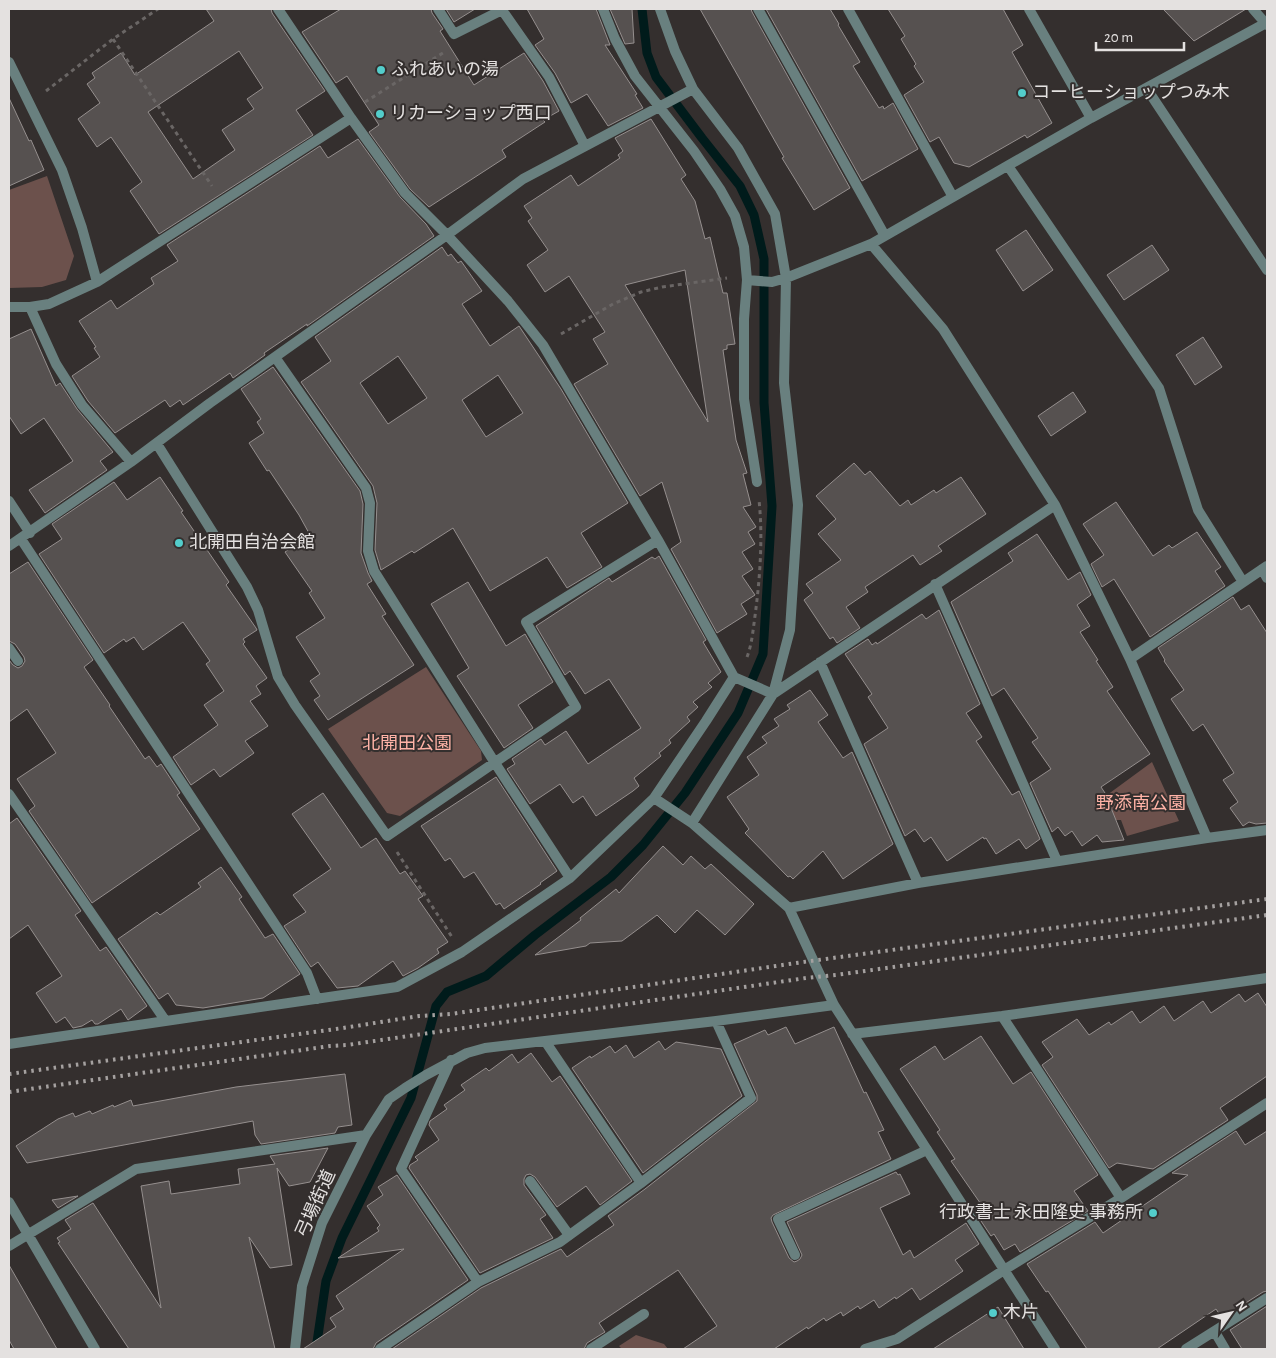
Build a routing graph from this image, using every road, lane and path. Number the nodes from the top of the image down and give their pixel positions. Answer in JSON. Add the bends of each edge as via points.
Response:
{"nodes":[{"id":1,"x":158,"y":9,"type":"edge"},
{"id":2,"x":278,"y":9,"type":"edge"},
{"id":3,"x":438,"y":9,"type":"edge"},
{"id":4,"x":603,"y":9,"type":"edge"},
{"id":5,"x":660,"y":9,"type":"edge"},
{"id":6,"x":758,"y":9,"type":"edge"},
{"id":7,"x":848,"y":9,"type":"edge"},
{"id":8,"x":1029,"y":9,"type":"edge"},
{"id":9,"x":1253,"y":9,"type":"edge"},
{"id":10,"x":1266,"y":24,"type":"edge"},
{"id":11,"x":454,"y":34,"type":"junction"},
{"id":12,"x":113,"y":39,"type":"junction"},
{"id":13,"x":9,"y":62,"type":"edge"},
{"id":14,"x":693,"y":89,"type":"junction"},
{"id":15,"x":1147,"y":89,"type":"junction"},
{"id":16,"x":30,"y":104,"type":"junction"},
{"id":17,"x":664,"y":105,"type":"junction"},
{"id":18,"x":349,"y":116,"type":"junction"},
{"id":19,"x":1091,"y":118,"type":"junction"},
{"id":20,"x":584,"y":146,"type":"junction"},
{"id":21,"x":1008,"y":166,"type":"junction"},
{"id":22,"x":953,"y":197,"type":"junction"},
{"id":23,"x":222,"y":201,"type":"junction"},
{"id":24,"x":447,"y":236,"type":"junction"},
{"id":25,"x":885,"y":236,"type":"junction"},
{"id":26,"x":871,"y":244,"type":"junction"},
{"id":27,"x":1267,"y":270,"type":"edge"},
{"id":28,"x":786,"y":278,"type":"junction"},
{"id":29,"x":752,"y":281,"type":"junction"},
{"id":30,"x":97,"y":282,"type":"junction"},
{"id":31,"x":9,"y":307,"type":"edge"},
{"id":32,"x":30,"y":307,"type":"junction"},
{"id":33,"x":543,"y":345,"type":"junction"},
{"id":34,"x":275,"y":357,"type":"junction"},
{"id":35,"x":156,"y":444,"type":"junction"},
{"id":36,"x":132,"y":462,"type":"junction"},
{"id":37,"x":757,"y":482,"type":"joint"},
{"id":38,"x":9,"y":502,"type":"edge"},
{"id":39,"x":1055,"y":505,"type":"junction"},
{"id":40,"x":30,"y":533,"type":"junction"},
{"id":41,"x":20,"y":539,"type":"junction"},
{"id":42,"x":658,"y":540,"type":"junction"},
{"id":43,"x":9,"y":546,"type":"edge"},
{"id":44,"x":1265,"y":571,"type":"edge"},
{"id":45,"x":1243,"y":582,"type":"junction"},
{"id":46,"x":935,"y":584,"type":"junction"},
{"id":47,"x":9,"y":648,"type":"edge"},
{"id":48,"x":1130,"y":659,"type":"junction"},
{"id":49,"x":18,"y":661,"type":"dead end"},
{"id":50,"x":820,"y":662,"type":"junction"},
{"id":51,"x":734,"y":677,"type":"junction"},
{"id":52,"x":773,"y":694,"type":"junction"},
{"id":53,"x":495,"y":763,"type":"junction"},
{"id":54,"x":9,"y":794,"type":"edge"},
{"id":55,"x":654,"y":798,"type":"junction"},
{"id":56,"x":692,"y":823,"type":"junction"},
{"id":57,"x":1267,"y":830,"type":"edge"},
{"id":58,"x":387,"y":836,"type":"junction"},
{"id":59,"x":1208,"y":838,"type":"junction"},
{"id":60,"x":1057,"y":861,"type":"junction"},
{"id":61,"x":570,"y":878,"type":"junction"},
{"id":62,"x":918,"y":883,"type":"junction"},
{"id":63,"x":789,"y":908,"type":"junction"},
{"id":64,"x":462,"y":952,"type":"junction"},
{"id":65,"x":1267,"y":978,"type":"edge"},
{"id":66,"x":317,"y":999,"type":"junction"},
{"id":67,"x":834,"y":1005,"type":"junction"},
{"id":68,"x":1002,"y":1016,"type":"junction"},
{"id":69,"x":165,"y":1020,"type":"junction"},
{"id":70,"x":716,"y":1021,"type":"junction"},
{"id":71,"x":852,"y":1034,"type":"junction"},
{"id":72,"x":545,"y":1041,"type":"junction"},
{"id":73,"x":9,"y":1044,"type":"edge"},
{"id":74,"x":451,"y":1060,"type":"junction"},
{"id":75,"x":1267,"y":1103,"type":"edge"},
{"id":76,"x":366,"y":1135,"type":"junction"},
{"id":77,"x":926,"y":1150,"type":"junction"},
{"id":78,"x":530,"y":1181,"type":"dead end"},
{"id":79,"x":641,"y":1182,"type":"junction"},
{"id":80,"x":1121,"y":1198,"type":"junction"},
{"id":81,"x":9,"y":1202,"type":"edge"},
{"id":82,"x":28,"y":1234,"type":"junction"},
{"id":83,"x":569,"y":1235,"type":"junction"},
{"id":84,"x":9,"y":1246,"type":"edge"},
{"id":85,"x":795,"y":1254,"type":"dead end"},
{"id":86,"x":1004,"y":1270,"type":"junction"},
{"id":87,"x":478,"y":1282,"type":"junction"},
{"id":88,"x":1267,"y":1298,"type":"edge"},
{"id":89,"x":644,"y":1314,"type":"dead end"},
{"id":90,"x":1215,"y":1332,"type":"junction"},
{"id":91,"x":95,"y":1349,"type":"edge"},
{"id":92,"x":295,"y":1349,"type":"edge"},
{"id":93,"x":380,"y":1349,"type":"edge"},
{"id":94,"x":591,"y":1349,"type":"edge"},
{"id":95,"x":865,"y":1349,"type":"edge"},
{"id":96,"x":1054,"y":1349,"type":"edge"},
{"id":97,"x":1186,"y":1349,"type":"edge"},
{"id":98,"x":1226,"y":1349,"type":"edge"}],
"edges":[{"from":1,"to":12,"type":"path"},
{"from":2,"to":18,"type":"street"},
{"from":3,"to":11,"type":"street"},
{"from":4,"to":17,"type":"street","via":[[634,76]]},
{"from":5,"to":14,"type":"street"},
{"from":6,"to":25,"type":"street"},
{"from":7,"to":22,"type":"street"},
{"from":8,"to":19,"type":"street"},
{"from":9,"to":10,"type":"street"},
{"from":10,"to":15,"type":"street"},
{"from":11,"to":18,"type":"path","via":[[452,47]]},
{"from":11,"to":20,"type":"street","via":[[502,10],[549,77]]},
{"from":12,"to":16,"type":"path"},
{"from":12,"to":23,"type":"path"},
{"from":13,"to":16,"type":"street"},
{"from":14,"to":17,"type":"street"},
{"from":14,"to":28,"type":"street","via":[[738,148],[775,214]]},
{"from":15,"to":19,"type":"street"},
{"from":15,"to":27,"type":"street"},
{"from":16,"to":30,"type":"street","via":[[62,170]]},
{"from":17,"to":20,"type":"street"},
{"from":17,"to":29,"type":"street","via":[[736,216]]},
{"from":18,"to":23,"type":"street"},
{"from":18,"to":24,"type":"street","via":[[405,193]]},
{"from":19,"to":21,"type":"street"},
{"from":20,"to":24,"type":"street","via":[[523,179]]},
{"from":21,"to":22,"type":"street"},
{"from":21,"to":45,"type":"street","via":[[1159,388],[1198,510]]},
{"from":22,"to":25,"type":"street"},
{"from":23,"to":30,"type":"street"},
{"from":24,"to":33,"type":"street"},
{"from":24,"to":34,"type":"street"},
{"from":25,"to":26,"type":"street"},
{"from":26,"to":28,"type":"street"},
{"from":26,"to":39,"type":"street","via":[[943,329]]},
{"from":28,"to":29,"type":"street","via":[[772,282]]},
{"from":28,"to":52,"type":"street","via":[[784,383],[798,505],[790,630]]},
{"from":29,"to":33,"type":"path","via":[[726,278],[640,292]]},
{"from":29,"to":37,"type":"street","via":[[744,328],[744,399]]},
{"from":30,"to":32,"type":"street","via":[[49,304]]},
{"from":31,"to":32,"type":"street"},
{"from":32,"to":36,"type":"street","via":[[56,364],[82,405]]},
{"from":33,"to":42,"type":"street"},
{"from":34,"to":35,"type":"street"},
{"from":34,"to":53,"type":"street","via":[[366,488],[370,503],[368,551],[374,571]]},
{"from":35,"to":36,"type":"street"},
{"from":35,"to":58,"type":"street","via":[[247,587],[258,610],[278,677]]},
{"from":36,"to":40,"type":"street"},
{"from":37,"to":51,"type":"path","via":[[761,521],[758,599],[751,647]]},
{"from":38,"to":40,"type":"street"},
{"from":39,"to":46,"type":"street"},
{"from":39,"to":48,"type":"street"},
{"from":40,"to":41,"type":"street"},
{"from":41,"to":43,"type":"street"},
{"from":41,"to":66,"type":"street","via":[[307,973]]},
{"from":42,"to":51,"type":"street"},
{"from":42,"to":53,"type":"street","via":[[526,622],[576,707]]},
{"from":44,"to":45,"type":"street"},
{"from":45,"to":48,"type":"street"},
{"from":46,"to":50,"type":"street"},
{"from":46,"to":60,"type":"street"},
{"from":47,"to":49,"type":"street"},
{"from":48,"to":59,"type":"street"},
{"from":50,"to":52,"type":"street"},
{"from":50,"to":62,"type":"street"},
{"from":51,"to":52,"type":"street"},
{"from":51,"to":55,"type":"street"},
{"from":52,"to":56,"type":"street"},
{"from":53,"to":58,"type":"street"},
{"from":53,"to":61,"type":"street"},
{"from":54,"to":69,"type":"street"},
{"from":55,"to":56,"type":"street"},
{"from":55,"to":61,"type":"street"},
{"from":56,"to":63,"type":"street"},
{"from":57,"to":59,"type":"street"},
{"from":58,"to":64,"type":"path"},
{"from":59,"to":60,"type":"street"},
{"from":60,"to":62,"type":"street"},
{"from":61,"to":64,"type":"street"},
{"from":62,"to":63,"type":"street"},
{"from":63,"to":67,"type":"street"},
{"from":64,"to":66,"type":"street","via":[[397,987]]},
{"from":65,"to":68,"type":"street"},
{"from":66,"to":69,"type":"street"},
{"from":67,"to":70,"type":"street","name":"弓場街道"},
{"from":67,"to":71,"type":"street"},
{"from":68,"to":71,"type":"street"},
{"from":68,"to":80,"type":"street"},
{"from":69,"to":73,"type":"street"},
{"from":70,"to":72,"type":"street","name":"弓場街道"},
{"from":70,"to":79,"type":"street","via":[[751,1098]]},
{"from":71,"to":77,"type":"street"},
{"from":72,"to":74,"type":"street","name":"弓場街道","via":[[485,1048]]},
{"from":72,"to":79,"type":"street"},
{"from":74,"to":76,"type":"street","name":"弓場街道","via":[[389,1100]]},
{"from":74,"to":87,"type":"street","via":[[401,1169]]},
{"from":75,"to":80,"type":"street"},
{"from":76,"to":82,"type":"street","via":[[136,1169]]},
{"from":76,"to":92,"type":"street","name":"弓場街道","via":[[319,1232],[302,1286]]},
{"from":77,"to":85,"type":"street","via":[[778,1219]]},
{"from":77,"to":86,"type":"street"},
{"from":78,"to":83,"type":"street"},
{"from":79,"to":83,"type":"street"},
{"from":80,"to":86,"type":"street"},
{"from":81,"to":82,"type":"street"},
{"from":82,"to":84,"type":"street"},
{"from":82,"to":91,"type":"street"},
{"from":83,"to":87,"type":"street"},
{"from":86,"to":95,"type":"street","via":[[897,1339]]},
{"from":86,"to":96,"type":"street"},
{"from":87,"to":93,"type":"street"},
{"from":88,"to":90,"type":"street"},
{"from":89,"to":94,"type":"street"},
{"from":90,"to":97,"type":"street"},
{"from":90,"to":98,"type":"street"}]}
